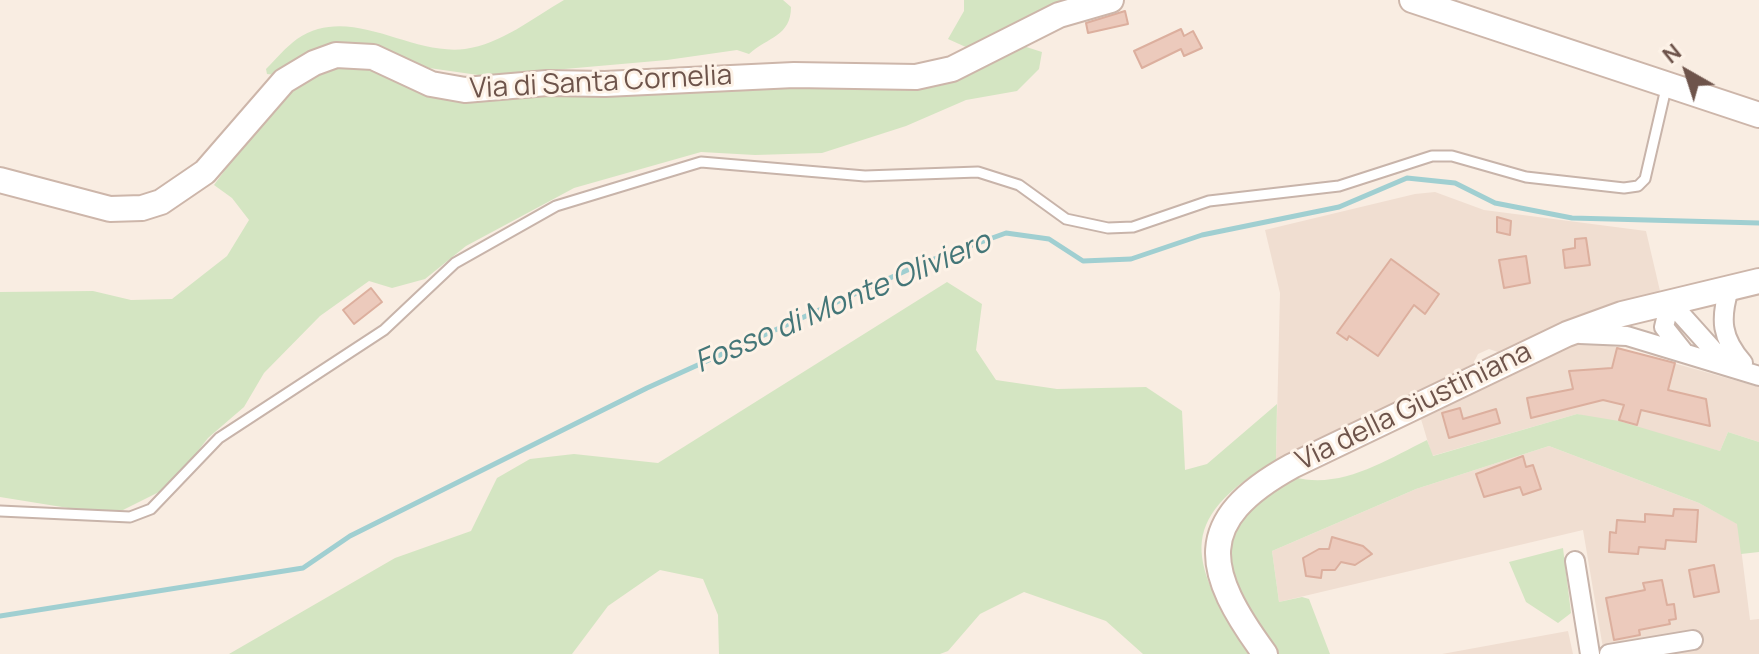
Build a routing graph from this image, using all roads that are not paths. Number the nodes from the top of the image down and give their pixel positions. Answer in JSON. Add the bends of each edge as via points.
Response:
{"nodes":[{"id":1,"x":1111,"y":0,"type":"edge"},
{"id":2,"x":1412,"y":0,"type":"edge"},
{"id":3,"x":1667,"y":84,"type":"junction"},
{"id":4,"x":1759,"y":115,"type":"edge"},
{"id":5,"x":0,"y":180,"type":"edge"},
{"id":6,"x":1759,"y":281,"type":"edge"},
{"id":7,"x":1729,"y":289,"type":"junction"},
{"id":8,"x":1670,"y":302,"type":"junction"},
{"id":9,"x":1567,"y":334,"type":"junction"},
{"id":10,"x":1688,"y":357,"type":"junction"},
{"id":11,"x":1756,"y":375,"type":"edge"},
{"id":12,"x":0,"y":511,"type":"edge"},
{"id":13,"x":1575,"y":561,"type":"dead end"},
{"id":14,"x":1693,"y":640,"type":"dead end"},
{"id":15,"x":1265,"y":654,"type":"edge"},
{"id":16,"x":1590,"y":654,"type":"edge"},
{"id":17,"x":1609,"y":654,"type":"edge"}],
"edges":[{"from":1,"to":5,"type":"street","name":"Via di Santa Cornelia","via":[[1059,15],[952,69],[916,77],[794,75],[465,90],[431,84],[373,57],[336,55],[284,81],[213,165],[161,202],[110,209]]},
{"from":2,"to":3,"type":"street"},
{"from":3,"to":4,"type":"street"},
{"from":3,"to":12,"type":"lane","via":[[1645,179],[1624,188],[1526,177],[1452,156],[1432,156],[1339,186],[1209,201],[1133,227],[1108,228],[1066,219],[1019,185],[978,172],[865,176],[701,162],[556,206],[455,263],[384,330],[219,438],[151,509],[130,517]]},
{"from":6,"to":7,"type":"street","name":"Via della Giustiniana"},
{"from":7,"to":8,"type":"street","name":"Via della Giustiniana"},
{"from":7,"to":11,"type":"street","via":[[1724,333]]},
{"from":8,"to":9,"type":"street","name":"Via della Giustiniana"},
{"from":8,"to":10,"type":"street","via":[[1665,332]]},
{"from":8,"to":11,"type":"street","via":[[1714,351]]},
{"from":9,"to":10,"type":"street","via":[[1619,334]]},
{"from":9,"to":15,"type":"street","name":"Via della Giustiniana","via":[[1292,466],[1245,497],[1221,534],[1219,569],[1233,608]]},
{"from":10,"to":11,"type":"street"},
{"from":13,"to":16,"type":"street"},
{"from":14,"to":17,"type":"street"}]}
